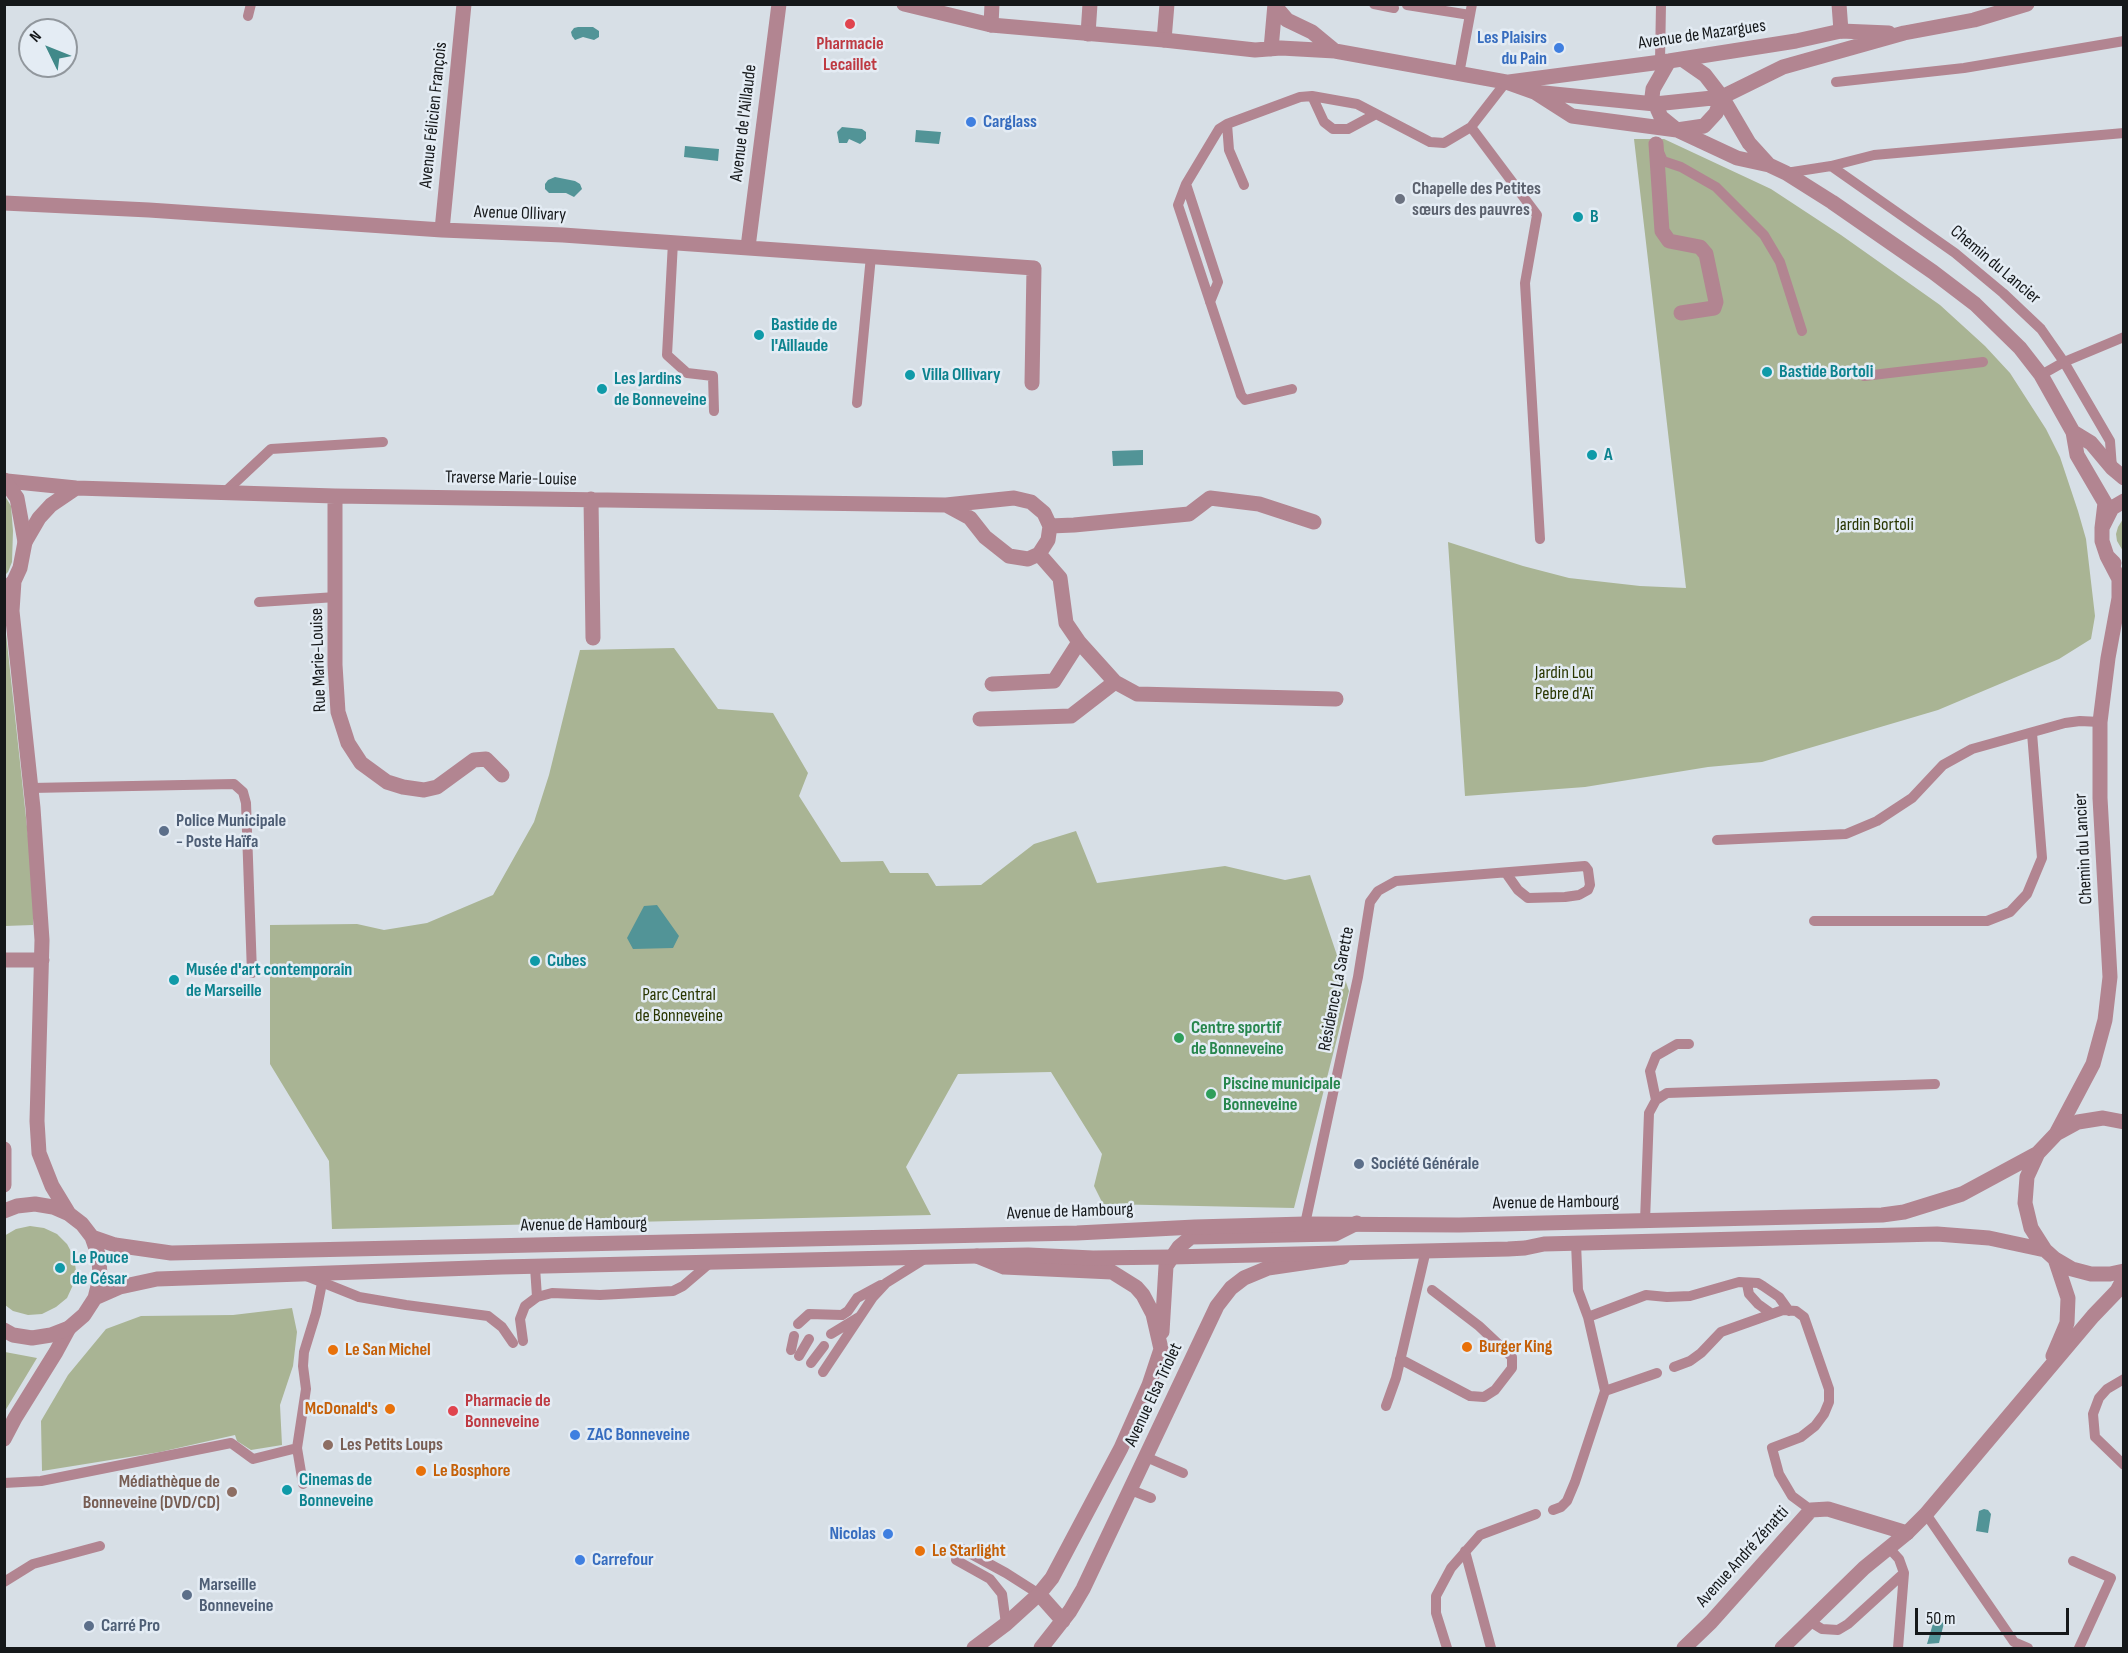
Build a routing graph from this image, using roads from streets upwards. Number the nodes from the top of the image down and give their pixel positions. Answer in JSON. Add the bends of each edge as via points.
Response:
{"nodes":[{"id":1,"x":464,"y":4,"type":"edge"},
{"id":2,"x":779,"y":4,"type":"edge"},
{"id":3,"x":904,"y":4,"type":"edge"},
{"id":4,"x":992,"y":4,"type":"edge"},
{"id":5,"x":1090,"y":4,"type":"edge"},
{"id":6,"x":1167,"y":4,"type":"edge"},
{"id":7,"x":1839,"y":4,"type":"edge"},
{"id":8,"x":2027,"y":4,"type":"edge"},
{"id":9,"x":1275,"y":5,"type":"edge"},
{"id":10,"x":2010,"y":7,"type":"edge"},
{"id":11,"x":991,"y":25,"type":"junction"},
{"id":12,"x":1841,"y":31,"type":"junction"},
{"id":13,"x":1904,"y":33,"type":"junction"},
{"id":14,"x":1088,"y":34,"type":"junction"},
{"id":15,"x":1164,"y":39,"type":"junction"},
{"id":16,"x":1271,"y":49,"type":"junction"},
{"id":17,"x":1335,"y":51,"type":"junction"},
{"id":18,"x":1670,"y":61,"type":"junction"},
{"id":19,"x":1506,"y":82,"type":"junction"},
{"id":20,"x":1534,"y":92,"type":"junction"},
{"id":21,"x":1722,"y":97,"type":"junction"},
{"id":22,"x":1655,"y":104,"type":"junction"},
{"id":23,"x":1677,"y":130,"type":"junction"},
{"id":24,"x":1656,"y":144,"type":"road end"},
{"id":25,"x":1769,"y":165,"type":"junction"},
{"id":26,"x":4,"y":203,"type":"edge"},
{"id":27,"x":442,"y":230,"type":"junction"},
{"id":28,"x":748,"y":247,"type":"junction"},
{"id":29,"x":1681,"y":313,"type":"dead end"},
{"id":30,"x":1032,"y":383,"type":"dead end"},
{"id":31,"x":2073,"y":432,"type":"junction"},
{"id":32,"x":2124,"y":478,"type":"edge"},
{"id":33,"x":5,"y":481,"type":"edge"},
{"id":34,"x":76,"y":488,"type":"junction"},
{"id":35,"x":334,"y":496,"type":"junction"},
{"id":36,"x":591,"y":499,"type":"junction"},
{"id":37,"x":2124,"y":501,"type":"edge"},
{"id":38,"x":946,"y":505,"type":"junction"},
{"id":39,"x":1314,"y":522,"type":"dead end"},
{"id":40,"x":1050,"y":526,"type":"junction"},
{"id":41,"x":2102,"y":528,"type":"junction"},
{"id":42,"x":25,"y":542,"type":"junction"},
{"id":43,"x":1039,"y":554,"type":"junction"},
{"id":44,"x":2107,"y":556,"type":"junction"},
{"id":45,"x":2124,"y":570,"type":"edge"},
{"id":46,"x":9,"y":585,"type":"edge"},
{"id":47,"x":593,"y":638,"type":"dead end"},
{"id":48,"x":1079,"y":642,"type":"junction"},
{"id":49,"x":1115,"y":682,"type":"junction"},
{"id":50,"x":992,"y":684,"type":"dead end"},
{"id":51,"x":1336,"y":699,"type":"dead end"},
{"id":52,"x":980,"y":720,"type":"dead end"},
{"id":53,"x":502,"y":775,"type":"dead end"},
{"id":54,"x":4,"y":960,"type":"edge"},
{"id":55,"x":42,"y":960,"type":"junction"},
{"id":56,"x":2124,"y":1122,"type":"edge"},
{"id":57,"x":2056,"y":1134,"type":"junction"},
{"id":58,"x":4,"y":1149,"type":"edge"},
{"id":59,"x":2038,"y":1153,"type":"junction"},
{"id":60,"x":4,"y":1185,"type":"edge"},
{"id":61,"x":4,"y":1211,"type":"edge"},
{"id":62,"x":69,"y":1214,"type":"junction"},
{"id":63,"x":1357,"y":1224,"type":"junction"},
{"id":64,"x":92,"y":1237,"type":"junction"},
{"id":65,"x":1373,"y":1252,"type":"junction"},
{"id":66,"x":2050,"y":1254,"type":"junction"},
{"id":67,"x":977,"y":1256,"type":"junction"},
{"id":68,"x":1171,"y":1257,"type":"junction"},
{"id":69,"x":2124,"y":1271,"type":"edge"},
{"id":70,"x":2124,"y":1278,"type":"edge"},
{"id":71,"x":95,"y":1298,"type":"junction"},
{"id":72,"x":69,"y":1328,"type":"junction"},
{"id":73,"x":4,"y":1330,"type":"edge"},
{"id":74,"x":1161,"y":1349,"type":"junction"},
{"id":75,"x":2045,"y":1373,"type":"junction"},
{"id":76,"x":4,"y":1438,"type":"edge"},
{"id":77,"x":1121,"y":1448,"type":"junction"},
{"id":78,"x":1146,"y":1457,"type":"junction"},
{"id":79,"x":1906,"y":1533,"type":"junction"},
{"id":80,"x":1039,"y":1594,"type":"junction"},
{"id":81,"x":1063,"y":1621,"type":"junction"},
{"id":82,"x":974,"y":1648,"type":"edge"},
{"id":83,"x":1041,"y":1648,"type":"edge"},
{"id":84,"x":1684,"y":1648,"type":"edge"},
{"id":85,"x":1782,"y":1648,"type":"edge"}],
"edges":[{"from":1,"to":27,"type":"street","name":"Avenue Félicien François"},
{"from":2,"to":28,"type":"street","name":"Avenue de l'Aillaude"},
{"from":3,"to":11,"type":"street","name":"Avenue de Mazargues"},
{"from":4,"to":11,"type":"street"},
{"from":5,"to":14,"type":"street"},
{"from":6,"to":15,"type":"street"},
{"from":7,"to":12,"type":"street"},
{"from":8,"to":10,"type":"street","name":"Avenue de Mazargues"},
{"from":9,"to":16,"type":"street"},
{"from":9,"to":17,"type":"street","name":"Avenue de Mazargues","via":[[1287,20],[1312,32]]},
{"from":10,"to":13,"type":"street","name":"Avenue de Mazargues","via":[[1974,20]]},
{"from":11,"to":14,"type":"street","name":"Avenue de Mazargues"},
{"from":12,"to":13,"type":"street","name":"Avenue de Mazargues"},
{"from":12,"to":18,"type":"street","name":"Avenue de Mazargues"},
{"from":13,"to":21,"type":"street","name":"Avenue de Mazargues","via":[[1783,67]]},
{"from":14,"to":15,"type":"street","name":"Avenue de Mazargues"},
{"from":15,"to":16,"type":"street","name":"Avenue de Mazargues"},
{"from":16,"to":17,"type":"street","name":"Avenue de Mazargues"},
{"from":17,"to":19,"type":"street","name":"Avenue de Mazargues"},
{"from":18,"to":19,"type":"street","name":"Avenue de Mazargues"},
{"from":18,"to":21,"type":"street","via":[[1705,75]]},
{"from":18,"to":22,"type":"street","via":[[1653,88]]},
{"from":19,"to":20,"type":"street","name":"Avenue de Mazargues"},
{"from":20,"to":22,"type":"street","name":"Avenue de Mazargues"},
{"from":20,"to":23,"type":"street","name":"Avenue de Mazargues","via":[[1572,116]]},
{"from":21,"to":22,"type":"street","name":"Avenue de Mazargues"},
{"from":21,"to":23,"type":"street","name":"Avenue de Mazargues","via":[[1716,113],[1704,126]]},
{"from":21,"to":25,"type":"street","via":[[1749,143]]},
{"from":22,"to":23,"type":"street","via":[[1661,117]]},
{"from":23,"to":25,"type":"street","via":[[1737,158]]},
{"from":24,"to":29,"type":"street","via":[[1662,231],[1669,241],[1700,247],[1706,254],[1716,302],[1714,308]]},
{"from":25,"to":31,"type":"street","via":[[1832,201],[1975,304],[2041,375]]},
{"from":26,"to":27,"type":"street","name":"Avenue Ollivary"},
{"from":27,"to":28,"type":"street","name":"Avenue Ollivary"},
{"from":28,"to":30,"type":"street","name":"Avenue Ollivary","via":[[1034,268]]},
{"from":31,"to":32,"type":"street","via":[[2091,443]]},
{"from":31,"to":41,"type":"street","via":[[2077,454],[2104,503]]},
{"from":33,"to":34,"type":"street","name":"Traverse Marie-Louise"},
{"from":33,"to":42,"type":"street","via":[[17,498]]},
{"from":34,"to":35,"type":"street","name":"Traverse Marie-Louise"},
{"from":34,"to":42,"type":"street","via":[[51,505]]},
{"from":35,"to":36,"type":"street","name":"Traverse Marie-Louise"},
{"from":35,"to":53,"type":"street","name":"Rue Marie-Louise","via":[[334,665],[338,712],[348,743],[361,763],[387,782],[424,790],[437,787],[474,760],[486,759]]},
{"from":36,"to":38,"type":"street","name":"Traverse Marie-Louise"},
{"from":36,"to":47,"type":"street"},
{"from":37,"to":41,"type":"street","via":[[2112,508]]},
{"from":38,"to":40,"type":"street","name":"Traverse Marie-Louise","via":[[1014,498],[1031,502],[1044,513]]},
{"from":38,"to":43,"type":"street","name":"Traverse Marie-Louise","via":[[970,518],[985,537],[1009,556],[1028,559]]},
{"from":39,"to":40,"type":"street","via":[[1259,504],[1210,498],[1189,514]]},
{"from":40,"to":43,"type":"street","via":[[1048,540]]},
{"from":41,"to":44,"type":"street","name":"Chemin du Lancier"},
{"from":42,"to":46,"type":"street","via":[[21,568]]},
{"from":43,"to":48,"type":"street","via":[[1060,578],[1066,623]]},
{"from":44,"to":45,"type":"street"},
{"from":44,"to":57,"type":"street","name":"Chemin du Lancier","via":[[2119,579],[2100,722],[2110,977],[2105,1020],[2093,1064]]},
{"from":46,"to":55,"type":"street","via":[[31,788]]},
{"from":48,"to":49,"type":"street"},
{"from":48,"to":50,"type":"street","via":[[1054,681]]},
{"from":49,"to":51,"type":"street","via":[[1137,694]]},
{"from":49,"to":52,"type":"street","via":[[1071,716]]},
{"from":54,"to":55,"type":"street"},
{"from":55,"to":62,"type":"street","via":[[39,1153]]},
{"from":56,"to":57,"type":"street","via":[[2103,1118],[2078,1122]]},
{"from":57,"to":59,"type":"street"},
{"from":58,"to":60,"type":"street"},
{"from":59,"to":63,"type":"street","name":"Avenue de Hambourg","via":[[1962,1194],[1904,1212],[1645,1221]]},
{"from":59,"to":66,"type":"street","via":[[2027,1177],[2025,1203],[2031,1228]]},
{"from":61,"to":62,"type":"street","via":[[35,1204]]},
{"from":62,"to":64,"type":"street"},
{"from":63,"to":64,"type":"street","name":"Avenue de Hambourg","via":[[171,1253],[115,1245]]},
{"from":63,"to":68,"type":"street","via":[[1335,1234],[1191,1237]]},
{"from":64,"to":71,"type":"street","via":[[99,1257],[100,1278]]},
{"from":65,"to":66,"type":"street","via":[[1937,1234],[1989,1238]]},
{"from":65,"to":68,"type":"street"},
{"from":65,"to":78,"type":"street","name":"Avenue Elsa Triolet","via":[[1268,1268],[1231,1288],[1216,1306]]},
{"from":66,"to":69,"type":"street","via":[[2072,1269],[2091,1274]]},
{"from":66,"to":75,"type":"street","via":[[2068,1298],[2067,1323]]},
{"from":67,"to":68,"type":"street"},
{"from":67,"to":71,"type":"street","via":[[157,1279],[120,1287]]},
{"from":67,"to":74,"type":"street","via":[[1004,1267],[1113,1272],[1143,1295],[1153,1314]]},
{"from":68,"to":74,"type":"street","name":"Avenue Elsa Triolet","via":[[1166,1266]]},
{"from":70,"to":75,"type":"street"},
{"from":71,"to":72,"type":"street"},
{"from":72,"to":73,"type":"street","via":[[32,1338]]},
{"from":72,"to":76,"type":"street"},
{"from":74,"to":77,"type":"street","name":"Avenue Elsa Triolet"},
{"from":75,"to":79,"type":"street"},
{"from":77,"to":78,"type":"street"},
{"from":77,"to":80,"type":"street","name":"Avenue Elsa Triolet","via":[[1052,1578]]},
{"from":78,"to":81,"type":"street","name":"Avenue Elsa Triolet","via":[[1083,1589]]},
{"from":79,"to":84,"type":"street","name":"Avenue André Zénatti","via":[[1828,1509],[1811,1510]]},
{"from":79,"to":85,"type":"street"},
{"from":80,"to":81,"type":"street"},
{"from":80,"to":82,"type":"street","name":"Avenue Elsa Triolet"},
{"from":81,"to":83,"type":"street","name":"Avenue Elsa Triolet"}]}
